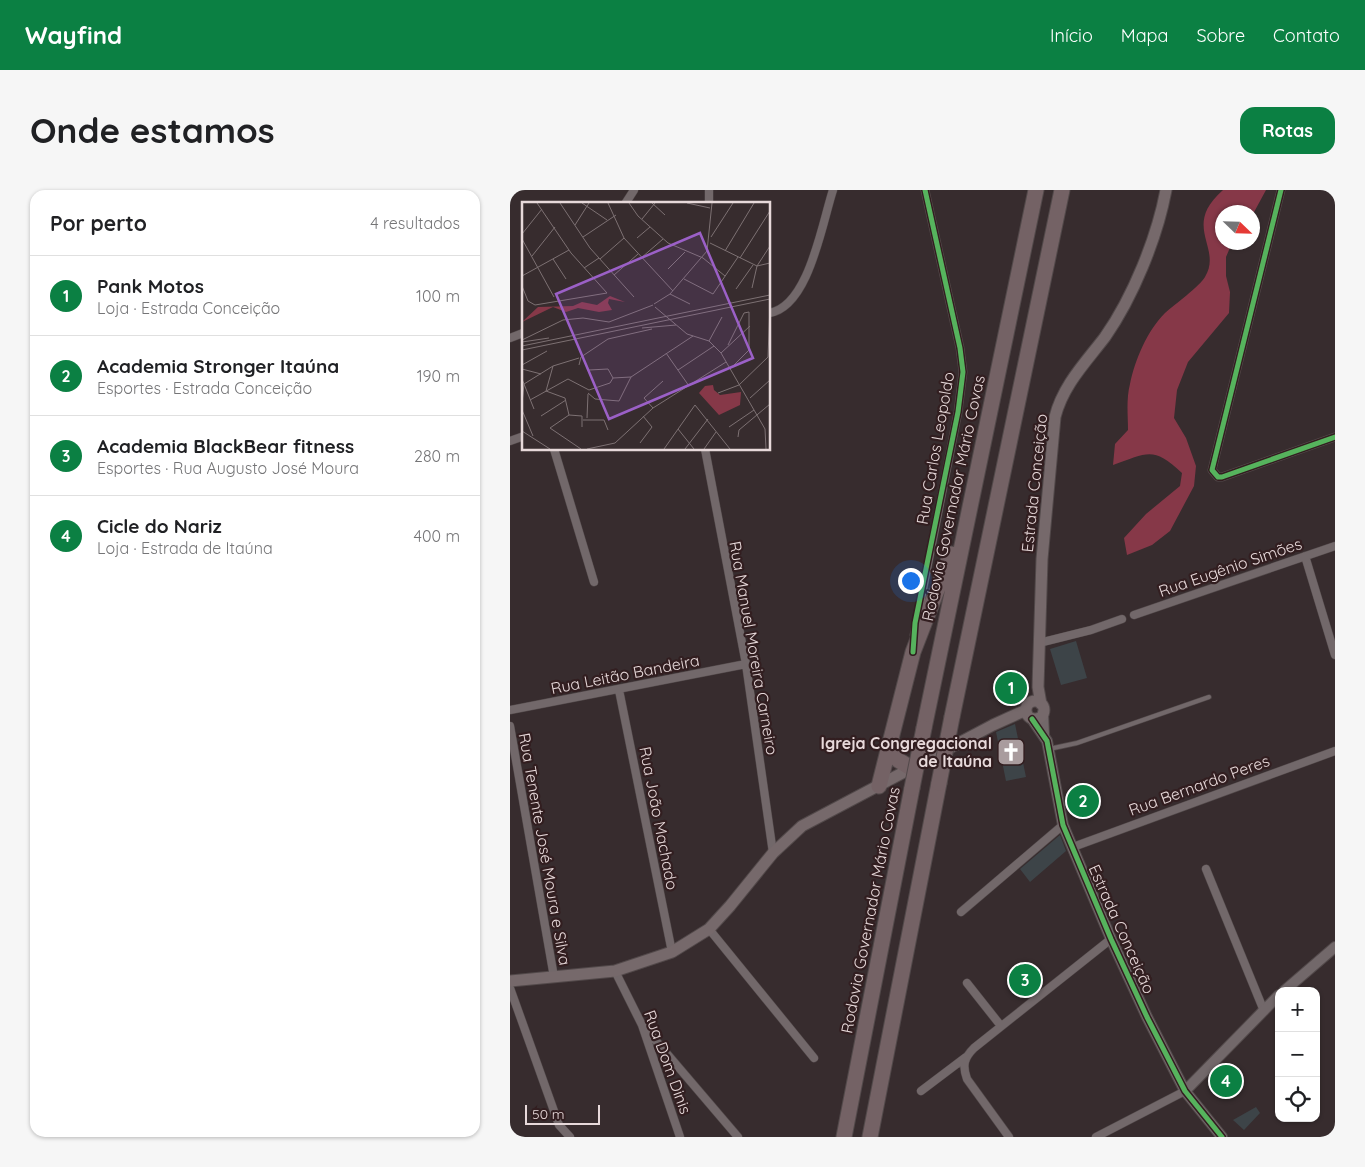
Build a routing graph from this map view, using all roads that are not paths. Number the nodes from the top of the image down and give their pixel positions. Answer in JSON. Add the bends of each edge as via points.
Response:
{"nodes":[{"id":1,"x":634,"y":190,"type":"edge"},
{"id":2,"x":832,"y":190,"type":"edge"},
{"id":3,"x":924,"y":190,"type":"edge"},
{"id":4,"x":1036,"y":190,"type":"edge"},
{"id":5,"x":1062,"y":190,"type":"edge"},
{"id":6,"x":1072,"y":190,"type":"edge"},
{"id":7,"x":1166,"y":190,"type":"edge"},
{"id":8,"x":1281,"y":190,"type":"edge"},
{"id":9,"x":626,"y":202,"type":"edge"},
{"id":10,"x":1044,"y":275,"type":"junction"},
{"id":11,"x":770,"y":313,"type":"edge"},
{"id":12,"x":522,"y":333,"type":"edge"},
{"id":13,"x":510,"y":338,"type":"edge"},
{"id":14,"x":522,"y":437,"type":"edge"},
{"id":15,"x":1335,"y":437,"type":"edge"},
{"id":16,"x":510,"y":441,"type":"edge"},
{"id":17,"x":554,"y":450,"type":"edge"},
{"id":18,"x":705,"y":450,"type":"edge"},
{"id":19,"x":975,"y":476,"type":"junction"},
{"id":20,"x":1335,"y":546,"type":"edge"},
{"id":21,"x":1305,"y":556,"type":"junction"},
{"id":22,"x":594,"y":582,"type":"dead end"},
{"id":23,"x":1134,"y":615,"type":"dead end"},
{"id":24,"x":1122,"y":619,"type":"dead end"},
{"id":25,"x":1039,"y":643,"type":"junction"},
{"id":26,"x":912,"y":652,"type":"junction"},
{"id":27,"x":1335,"y":655,"type":"edge"},
{"id":28,"x":746,"y":664,"type":"junction"},
{"id":29,"x":619,"y":690,"type":"junction"},
{"id":30,"x":1209,"y":697,"type":"dead end"},
{"id":31,"x":510,"y":710,"type":"edge"},
{"id":32,"x":1034,"y":711,"type":"junction"},
{"id":33,"x":510,"y":726,"type":"edge"},
{"id":34,"x":890,"y":744,"type":"junction"},
{"id":35,"x":1049,"y":749,"type":"junction"},
{"id":36,"x":1335,"y":752,"type":"edge"},
{"id":37,"x":911,"y":768,"type":"junction"},
{"id":38,"x":879,"y":786,"type":"junction"},
{"id":39,"x":1063,"y":825,"type":"junction"},
{"id":40,"x":1073,"y":847,"type":"junction"},
{"id":41,"x":773,"y":852,"type":"junction"},
{"id":42,"x":1206,"y":869,"type":"dead end"},
{"id":43,"x":961,"y":912,"type":"dead end"},
{"id":44,"x":709,"y":929,"type":"junction"},
{"id":45,"x":1112,"y":939,"type":"junction"},
{"id":46,"x":1335,"y":946,"type":"edge"},
{"id":47,"x":672,"y":952,"type":"junction"},
{"id":48,"x":615,"y":971,"type":"junction"},
{"id":49,"x":554,"y":977,"type":"junction"},
{"id":50,"x":510,"y":980,"type":"edge"},
{"id":51,"x":967,"y":983,"type":"dead end"},
{"id":52,"x":1289,"y":987,"type":"edge"},
{"id":53,"x":510,"y":988,"type":"edge"},
{"id":54,"x":1275,"y":1000,"type":"edge"},
{"id":55,"x":1264,"y":1010,"type":"junction"},
{"id":56,"x":642,"y":1025,"type":"junction"},
{"id":57,"x":1001,"y":1026,"type":"junction"},
{"id":58,"x":966,"y":1056,"type":"junction"},
{"id":59,"x":814,"y":1058,"type":"dead end"},
{"id":60,"x":921,"y":1091,"type":"dead end"},
{"id":61,"x":1186,"y":1091,"type":"junction"},
{"id":62,"x":1217,"y":1135,"type":"edge"},
{"id":63,"x":570,"y":1137,"type":"edge"},
{"id":64,"x":680,"y":1137,"type":"edge"},
{"id":65,"x":738,"y":1137,"type":"edge"},
{"id":66,"x":844,"y":1137,"type":"edge"},
{"id":67,"x":870,"y":1137,"type":"edge"},
{"id":68,"x":1009,"y":1137,"type":"edge"},
{"id":69,"x":1096,"y":1137,"type":"edge"}],
"edges":[{"from":1,"to":9,"type":"street"},
{"from":2,"to":11,"type":"street","via":[[814,257],[802,286],[790,302],[777,312]]},
{"from":3,"to":26,"type":"street","name":"Rua Carlos Leopoldo","via":[[963,372],[953,441],[915,623]]},
{"from":4,"to":19,"type":"highway","name":"Rodovia Governador Mário Covas"},
{"from":5,"to":10,"type":"highway"},
{"from":6,"to":10,"type":"highway"},
{"from":7,"to":25,"type":"main road","name":"Estrada Conceição","via":[[1136,280],[1105,337],[1060,399],[1049,472]]},
{"from":8,"to":15,"type":"street","via":[[1213,473],[1218,477],[1232,474]]},
{"from":10,"to":67,"type":"highway","bridge":true,"via":[[952,717]]},
{"from":12,"to":13,"type":"street"},
{"from":14,"to":16,"type":"street"},
{"from":17,"to":22,"type":"street"},
{"from":18,"to":28,"type":"street","name":"Rua Manuel Moreira Carneiro"},
{"from":19,"to":26,"type":"highway","via":[[942,579]]},
{"from":19,"to":66,"type":"highway","name":"Rodovia Governador Mário Covas","bridge":true},
{"from":20,"to":21,"type":"street","name":"Rua Eugênio Simões"},
{"from":21,"to":23,"type":"street","name":"Rua Eugênio Simões"},
{"from":21,"to":27,"type":"street"},
{"from":24,"to":25,"type":"street"},
{"from":25,"to":32,"type":"main road","name":"Estrada Conceição"},
{"from":26,"to":34,"type":"highway"},
{"from":28,"to":29,"type":"street","name":"Rua Leitão Bandeira"},
{"from":28,"to":41,"type":"street","name":"Rua Manuel Moreira Carneiro"},
{"from":29,"to":31,"type":"street","name":"Rua Leitão Bandeira"},
{"from":29,"to":47,"type":"street","name":"Rua João Machado"},
{"from":30,"to":35,"type":"lane","via":[[1077,743]]},
{"from":32,"to":35,"type":"street","name":"Estrada Conceição"},
{"from":32,"to":37,"type":"main road","via":[[1008,719]]},
{"from":33,"to":49,"type":"street","name":"Rua Tenente José Moura e Silva"},
{"from":34,"to":37,"type":"highway","via":[[898,760]]},
{"from":34,"to":38,"type":"highway"},
{"from":35,"to":39,"type":"street","name":"Estrada Conceição"},
{"from":36,"to":40,"type":"street","name":"Rua Bernardo Peres"},
{"from":37,"to":38,"type":"main road"},
{"from":38,"to":41,"type":"main road","via":[[802,826]]},
{"from":39,"to":40,"type":"street","name":"Estrada Conceição"},
{"from":39,"to":43,"type":"street"},
{"from":40,"to":45,"type":"street","name":"Estrada Conceição"},
{"from":41,"to":44,"type":"main road"},
{"from":42,"to":55,"type":"street"},
{"from":44,"to":47,"type":"main road"},
{"from":44,"to":59,"type":"street"},
{"from":45,"to":57,"type":"street"},
{"from":45,"to":61,"type":"street","name":"Estrada Conceição","via":[[1147,1017]]},
{"from":46,"to":52,"type":"street"},
{"from":47,"to":48,"type":"main road"},
{"from":48,"to":49,"type":"main road"},
{"from":48,"to":56,"type":"street","name":"Rua Dom Dinis"},
{"from":49,"to":50,"type":"main road"},
{"from":51,"to":57,"type":"street"},
{"from":53,"to":63,"type":"street","via":[[559,1125]]},
{"from":54,"to":55,"type":"street"},
{"from":55,"to":61,"type":"street"},
{"from":56,"to":64,"type":"street","name":"Rua Dom Dinis"},
{"from":56,"to":65,"type":"street"},
{"from":57,"to":58,"type":"street"},
{"from":58,"to":60,"type":"street"},
{"from":58,"to":68,"type":"street","via":[[964,1070],[967,1079]]},
{"from":61,"to":62,"type":"street","name":"Estrada Conceição"},
{"from":61,"to":69,"type":"street"}]}
